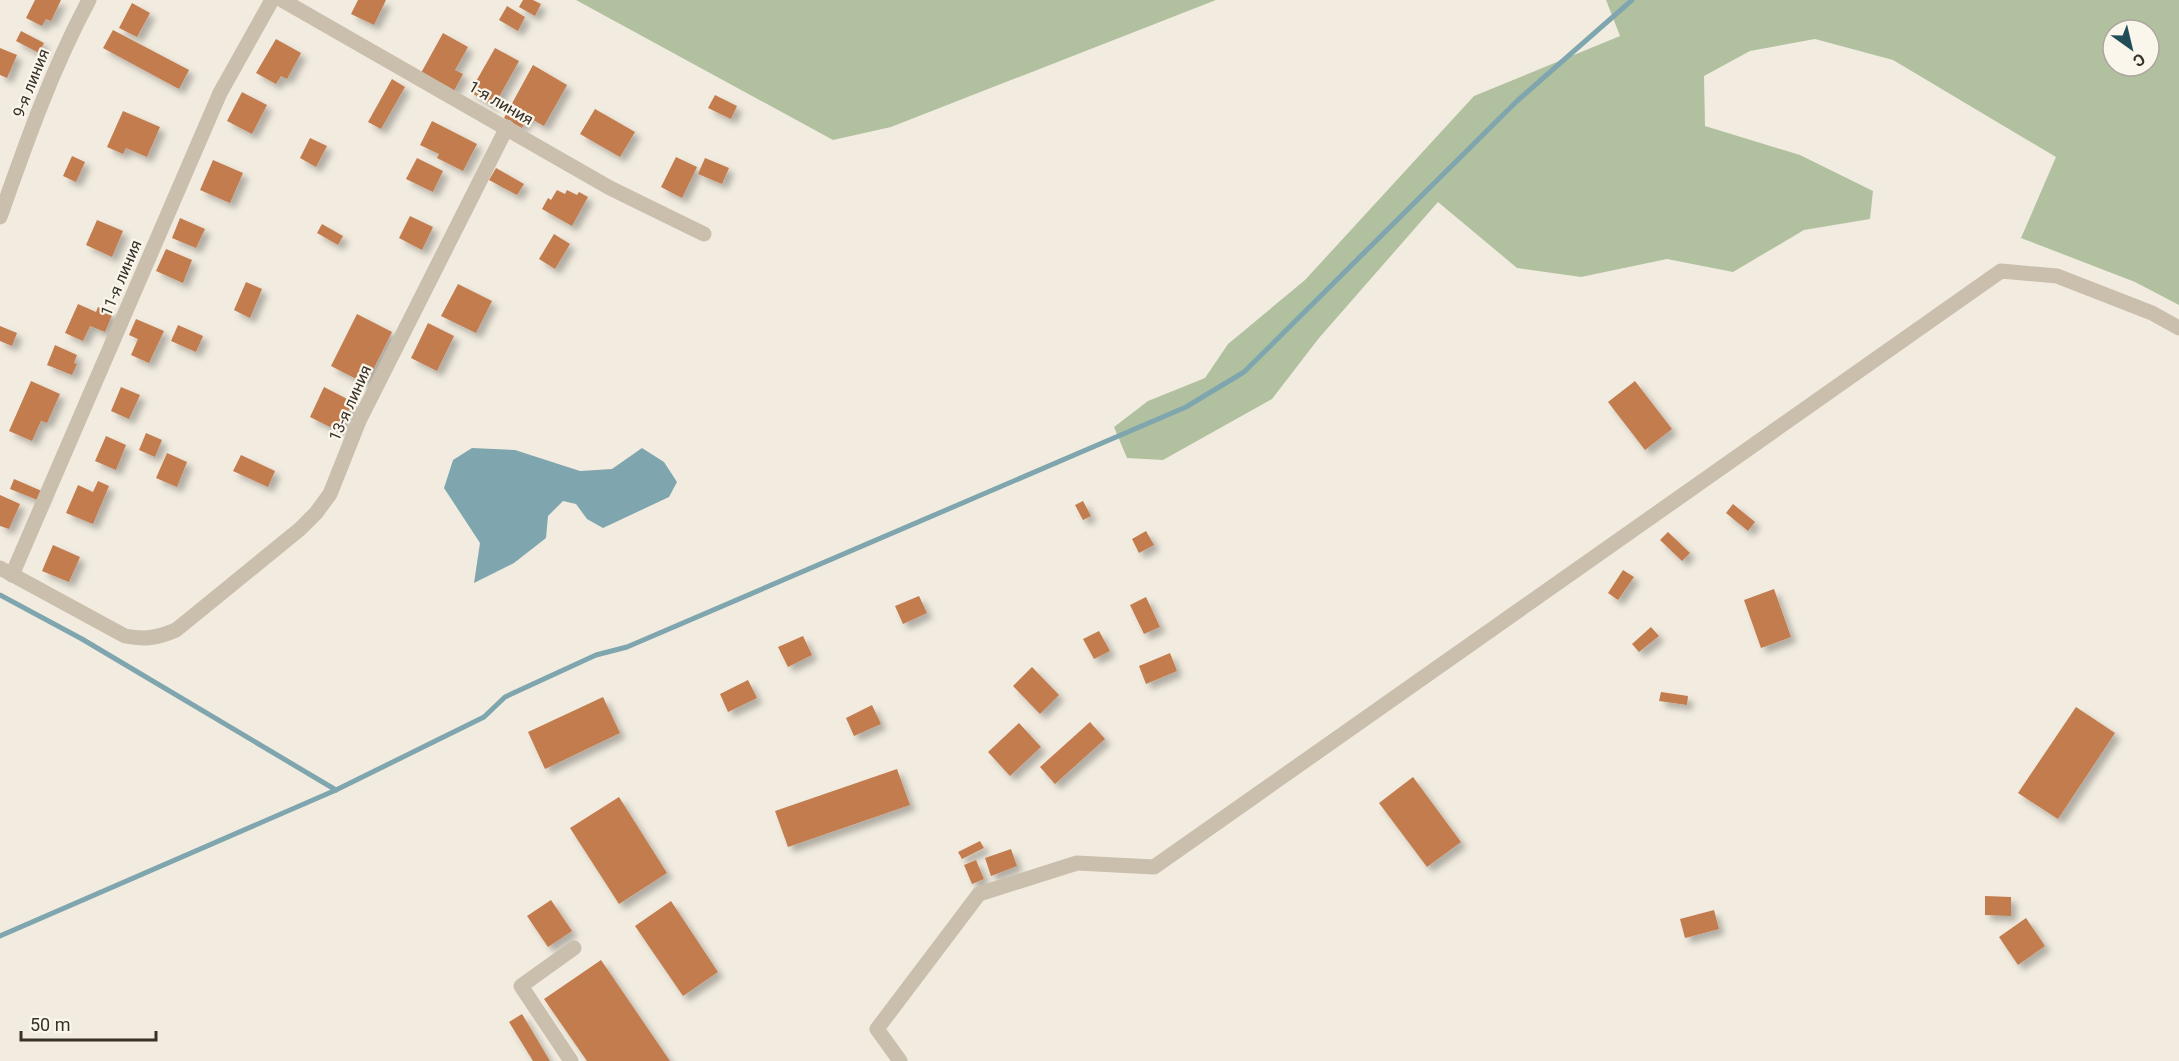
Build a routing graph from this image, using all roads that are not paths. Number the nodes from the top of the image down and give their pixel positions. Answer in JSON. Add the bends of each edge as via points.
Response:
{"nodes":[{"id":1,"x":89,"y":0,"type":"edge"},
{"id":2,"x":272,"y":0,"type":"edge"},
{"id":3,"x":282,"y":0,"type":"edge"},
{"id":4,"x":507,"y":127,"type":"junction"},
{"id":5,"x":0,"y":217,"type":"edge"},
{"id":6,"x":704,"y":234,"type":"dead end"},
{"id":7,"x":2179,"y":328,"type":"edge"},
{"id":8,"x":6,"y":571,"type":"edge"},
{"id":9,"x":574,"y":948,"type":"dead end"},
{"id":10,"x":571,"y":1061,"type":"edge"},
{"id":11,"x":900,"y":1061,"type":"edge"}],
"edges":[{"from":1,"to":5,"type":"street","name":"9-я линия","via":[[39,107]]},
{"from":2,"to":8,"type":"street","name":"11-я линия","via":[[220,93]]},
{"from":3,"to":4,"type":"street","name":"1-я линия"},
{"from":4,"to":6,"type":"street","name":"1-я линия","via":[[610,188]]},
{"from":4,"to":8,"type":"street","name":"13-я линия","via":[[359,421],[330,494],[300,529],[176,630],[158,638],[125,636]]},
{"from":7,"to":11,"type":"street","via":[[2152,313],[2057,276],[2001,271],[1154,867],[1077,863],[979,894],[877,1029]]},
{"from":9,"to":10,"type":"street","via":[[521,986]]}]}
